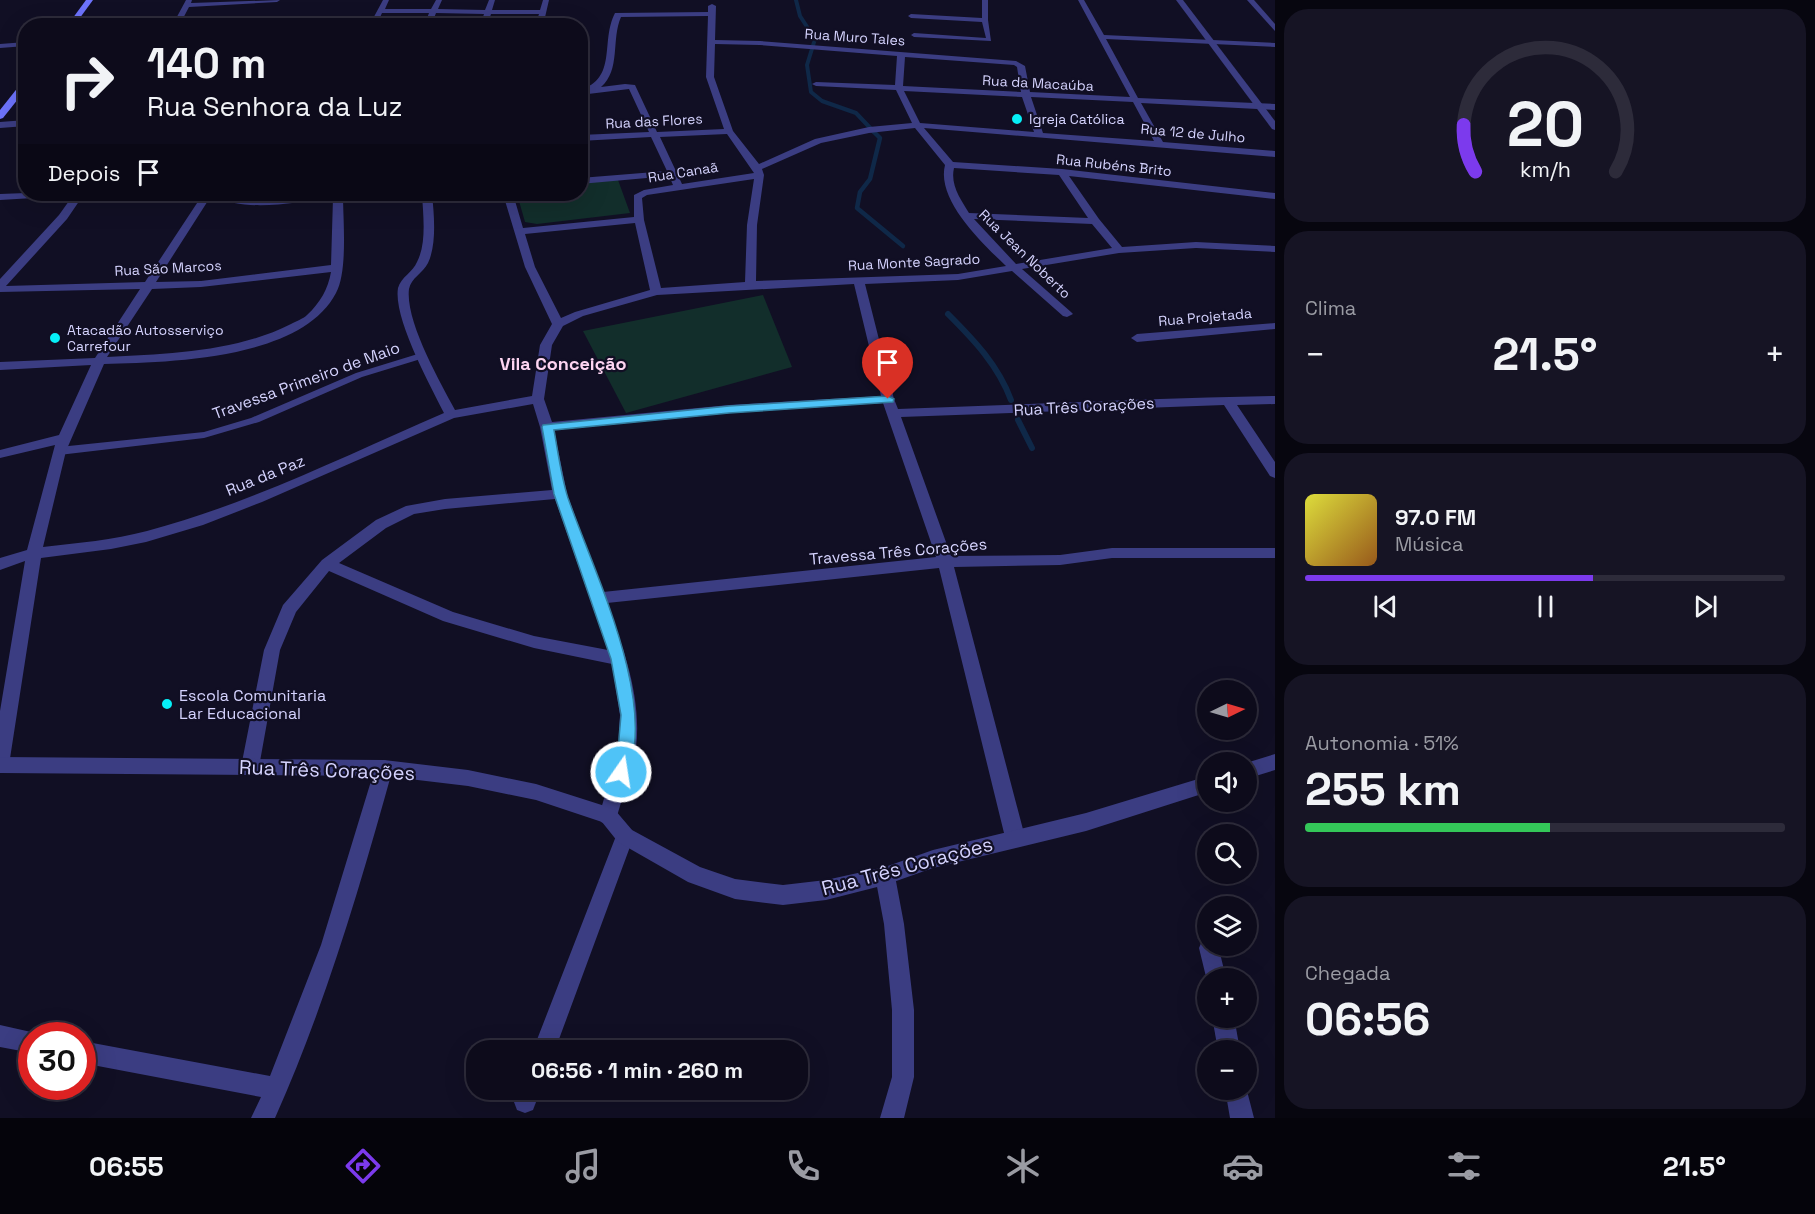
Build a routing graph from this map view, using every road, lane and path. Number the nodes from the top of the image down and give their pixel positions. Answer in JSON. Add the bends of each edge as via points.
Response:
{"nodes":[{"id":1,"x":90,"y":0,"type":"edge"},
{"id":2,"x":277,"y":0,"type":"edge"},
{"id":3,"x":387,"y":0,"type":"edge"},
{"id":4,"x":439,"y":0,"type":"edge"},
{"id":5,"x":492,"y":0,"type":"edge"},
{"id":6,"x":546,"y":0,"type":"edge"},
{"id":7,"x":985,"y":0,"type":"edge"},
{"id":8,"x":1081,"y":0,"type":"edge"},
{"id":9,"x":1179,"y":0,"type":"edge"},
{"id":10,"x":1250,"y":0,"type":"edge"},
{"id":11,"x":188,"y":2,"type":"edge"},
{"id":12,"x":381,"y":11,"type":"junction"},
{"id":13,"x":434,"y":11,"type":"junction"},
{"id":14,"x":488,"y":11,"type":"junction"},
{"id":15,"x":543,"y":12,"type":"junction"},
{"id":16,"x":911,"y":15,"type":"dead end"},
{"id":17,"x":76,"y":18,"type":"edge"},
{"id":18,"x":179,"y":18,"type":"edge"},
{"id":19,"x":377,"y":18,"type":"edge"},
{"id":20,"x":431,"y":18,"type":"edge"},
{"id":21,"x":486,"y":18,"type":"edge"},
{"id":22,"x":541,"y":18,"type":"edge"},
{"id":23,"x":985,"y":20,"type":"junction"},
{"id":24,"x":1275,"y":29,"type":"edge"},
{"id":25,"x":914,"y":34,"type":"dead end"},
{"id":26,"x":1102,"y":37,"type":"junction"},
{"id":27,"x":710,"y":42,"type":"junction"},
{"id":28,"x":1211,"y":42,"type":"junction"},
{"id":29,"x":18,"y":45,"type":"edge"},
{"id":30,"x":1275,"y":45,"type":"edge"},
{"id":31,"x":0,"y":46,"type":"edge"},
{"id":32,"x":901,"y":54,"type":"junction"},
{"id":33,"x":816,"y":84,"type":"dead end"},
{"id":34,"x":899,"y":89,"type":"junction"},
{"id":35,"x":588,"y":91,"type":"edge"},
{"id":36,"x":588,"y":92,"type":"edge"},
{"id":37,"x":18,"y":93,"type":"edge"},
{"id":38,"x":1026,"y":96,"type":"junction"},
{"id":39,"x":1138,"y":101,"type":"junction"},
{"id":40,"x":1259,"y":106,"type":"junction"},
{"id":41,"x":1275,"y":107,"type":"edge"},
{"id":42,"x":0,"y":116,"type":"edge"},
{"id":43,"x":18,"y":124,"type":"edge"},
{"id":44,"x":0,"y":125,"type":"edge"},
{"id":45,"x":917,"y":125,"type":"junction"},
{"id":46,"x":1275,"y":127,"type":"edge"},
{"id":47,"x":729,"y":131,"type":"junction"},
{"id":48,"x":655,"y":135,"type":"junction"},
{"id":49,"x":1039,"y":135,"type":"junction"},
{"id":50,"x":588,"y":138,"type":"edge"},
{"id":51,"x":1159,"y":142,"type":"junction"},
{"id":52,"x":1275,"y":154,"type":"edge"},
{"id":53,"x":950,"y":165,"type":"junction"},
{"id":54,"x":758,"y":172,"type":"junction"},
{"id":55,"x":1062,"y":172,"type":"junction"},
{"id":56,"x":673,"y":173,"type":"junction"},
{"id":57,"x":588,"y":180,"type":"edge"},
{"id":58,"x":679,"y":188,"type":"junction"},
{"id":59,"x":1275,"y":196,"type":"edge"},
{"id":60,"x":18,"y":197,"type":"edge"},
{"id":61,"x":1,"y":198,"type":"edge"},
{"id":62,"x":74,"y":201,"type":"edge"},
{"id":63,"x":203,"y":201,"type":"edge"},
{"id":64,"x":243,"y":201,"type":"edge"},
{"id":65,"x":261,"y":201,"type":"edge"},
{"id":66,"x":338,"y":201,"type":"edge"},
{"id":67,"x":427,"y":201,"type":"edge"},
{"id":68,"x":510,"y":201,"type":"edge"},
{"id":69,"x":965,"y":216,"type":"junction"},
{"id":70,"x":639,"y":220,"type":"junction"},
{"id":71,"x":1095,"y":220,"type":"junction"},
{"id":72,"x":518,"y":232,"type":"junction"},
{"id":73,"x":1275,"y":249,"type":"edge"},
{"id":74,"x":1119,"y":250,"type":"junction"},
{"id":75,"x":337,"y":268,"type":"junction"},
{"id":76,"x":1016,"y":269,"type":"junction"},
{"id":77,"x":858,"y":280,"type":"junction"},
{"id":78,"x":750,"y":285,"type":"junction"},
{"id":79,"x":146,"y":286,"type":"junction"},
{"id":80,"x":0,"y":288,"type":"edge"},
{"id":81,"x":656,"y":292,"type":"junction"},
{"id":82,"x":1067,"y":314,"type":"dead end"},
{"id":83,"x":558,"y":324,"type":"junction"},
{"id":84,"x":1275,"y":326,"type":"edge"},
{"id":85,"x":1137,"y":338,"type":"dead end"},
{"id":86,"x":421,"y":356,"type":"junction"},
{"id":87,"x":99,"y":359,"type":"junction"},
{"id":88,"x":0,"y":366,"type":"edge"},
{"id":89,"x":538,"y":399,"type":"junction"},
{"id":90,"x":1275,"y":400,"type":"edge"},
{"id":91,"x":1228,"y":401,"type":"junction"},
{"id":92,"x":891,"y":406,"type":"junction"},
{"id":93,"x":451,"y":415,"type":"junction"},
{"id":94,"x":548,"y":427,"type":"junction"},
{"id":95,"x":62,"y":444,"type":"junction"},
{"id":96,"x":0,"y":454,"type":"edge"},
{"id":97,"x":1275,"y":473,"type":"edge"},
{"id":98,"x":560,"y":494,"type":"junction"},
{"id":99,"x":34,"y":553,"type":"junction"},
{"id":100,"x":1275,"y":554,"type":"edge"},
{"id":101,"x":945,"y":562,"type":"junction"},
{"id":102,"x":0,"y":564,"type":"edge"},
{"id":103,"x":327,"y":564,"type":"junction"},
{"id":104,"x":597,"y":598,"type":"junction"},
{"id":105,"x":619,"y":659,"type":"junction"},
{"id":106,"x":1275,"y":762,"type":"edge"},
{"id":107,"x":0,"y":765,"type":"edge"},
{"id":108,"x":250,"y":767,"type":"junction"},
{"id":109,"x":384,"y":768,"type":"junction"},
{"id":110,"x":1257,"y":768,"type":"edge"},
{"id":111,"x":1197,"y":787,"type":"edge"},
{"id":112,"x":609,"y":816,"type":"junction"},
{"id":113,"x":625,"y":836,"type":"junction"},
{"id":114,"x":1015,"y":837,"type":"junction"},
{"id":115,"x":885,"y":876,"type":"junction"},
{"id":116,"x":0,"y":1036,"type":"edge"},
{"id":117,"x":18,"y":1039,"type":"edge"},
{"id":118,"x":548,"y":1040,"type":"edge"},
{"id":119,"x":96,"y":1055,"type":"edge"},
{"id":120,"x":277,"y":1089,"type":"junction"},
{"id":121,"x":1238,"y":1100,"type":"edge"},
{"id":122,"x":263,"y":1118,"type":"edge"},
{"id":123,"x":892,"y":1118,"type":"edge"},
{"id":124,"x":1242,"y":1118,"type":"edge"}],
"edges":[{"from":1,"to":17,"type":"main road"},
{"from":2,"to":11,"type":"street"},
{"from":3,"to":12,"type":"street"},
{"from":4,"to":13,"type":"street"},
{"from":5,"to":14,"type":"street"},
{"from":6,"to":15,"type":"street"},
{"from":7,"to":23,"type":"lane"},
{"from":8,"to":26,"type":"street"},
{"from":9,"to":28,"type":"street"},
{"from":10,"to":24,"type":"street"},
{"from":11,"to":18,"type":"street"},
{"from":12,"to":13,"type":"street"},
{"from":12,"to":19,"type":"street"},
{"from":13,"to":14,"type":"street"},
{"from":13,"to":20,"type":"street"},
{"from":14,"to":15,"type":"street"},
{"from":14,"to":21,"type":"street"},
{"from":15,"to":22,"type":"street"},
{"from":16,"to":23,"type":"lane"},
{"from":23,"to":25,"type":"lane","via":[[990,40]]},
{"from":26,"to":28,"type":"street"},
{"from":26,"to":39,"type":"street"},
{"from":27,"to":32,"type":"street","name":"Rua Muro Tales"},
{"from":27,"to":35,"type":"street","via":[[711,10],[618,15],[606,79]]},
{"from":27,"to":47,"type":"street","via":[[710,77]]},
{"from":28,"to":30,"type":"street"},
{"from":28,"to":40,"type":"street"},
{"from":29,"to":31,"type":"street"},
{"from":32,"to":34,"type":"street"},
{"from":32,"to":38,"type":"street","name":"Rua Muro Tales","via":[[1016,63],[1021,66]]},
{"from":33,"to":34,"type":"street","name":"Rua da Macaúba"},
{"from":34,"to":38,"type":"street","name":"Rua da Macaúba"},
{"from":34,"to":45,"type":"street"},
{"from":36,"to":48,"type":"street","via":[[632,87]]},
{"from":37,"to":42,"type":"main road"},
{"from":38,"to":39,"type":"street","name":"Rua da Macaúba"},
{"from":38,"to":49,"type":"street"},
{"from":39,"to":40,"type":"street","name":"Rua da Macaúba"},
{"from":39,"to":51,"type":"street"},
{"from":40,"to":41,"type":"street","name":"Rua da Macaúba"},
{"from":40,"to":46,"type":"street"},
{"from":43,"to":44,"type":"street"},
{"from":45,"to":49,"type":"street","name":"Rua 12 de Julho"},
{"from":45,"to":53,"type":"street"},
{"from":45,"to":54,"type":"street","name":"Rua 12 de Julho","via":[[818,141]]},
{"from":47,"to":48,"type":"street","name":"Rua das Flores"},
{"from":47,"to":54,"type":"street"},
{"from":48,"to":50,"type":"street","name":"Rua das Flores"},
{"from":48,"to":56,"type":"street"},
{"from":49,"to":51,"type":"street","name":"Rua 12 de Julho"},
{"from":51,"to":52,"type":"street","name":"Rua 12 de Julho"},
{"from":53,"to":55,"type":"street","name":"Rua Rubéns Brito"},
{"from":53,"to":69,"type":"street","name":"Rua Jean Noberto","via":[[947,177]]},
{"from":54,"to":58,"type":"street","name":"Rua Canaã"},
{"from":54,"to":78,"type":"street"},
{"from":55,"to":59,"type":"street","name":"Rua Rubéns Brito"},
{"from":55,"to":71,"type":"street"},
{"from":56,"to":57,"type":"street"},
{"from":56,"to":58,"type":"street"},
{"from":58,"to":70,"type":"street","name":"Rua Canaã","via":[[639,194]]},
{"from":60,"to":61,"type":"street"},
{"from":62,"to":80,"type":"street"},
{"from":63,"to":79,"type":"street"},
{"from":64,"to":65,"type":"street"},
{"from":66,"to":75,"type":"street"},
{"from":67,"to":86,"type":"street","via":[[425,260],[408,277],[403,296]]},
{"from":68,"to":72,"type":"street"},
{"from":69,"to":71,"type":"street"},
{"from":69,"to":76,"type":"street","name":"Rua Jean Noberto"},
{"from":70,"to":72,"type":"street"},
{"from":70,"to":81,"type":"street","name":"Rua Canaã"},
{"from":71,"to":74,"type":"street"},
{"from":72,"to":83,"type":"street"},
{"from":73,"to":74,"type":"street","name":"Rua Monte Sagrado","via":[[1196,245]]},
{"from":74,"to":76,"type":"street","name":"Rua Monte Sagrado"},
{"from":75,"to":79,"type":"street","name":"Rua São Marcos","via":[[201,284]]},
{"from":75,"to":87,"type":"street","via":[[325,305],[314,317],[280,334],[234,349],[152,359]]},
{"from":76,"to":77,"type":"street","name":"Rua Monte Sagrado","via":[[958,277]]},
{"from":76,"to":82,"type":"street","name":"Rua Jean Noberto"},
{"from":77,"to":78,"type":"street","name":"Rua Monte Sagrado"},
{"from":77,"to":92,"type":"street","name":"Rua Três Corações"},
{"from":78,"to":81,"type":"street","name":"Rua Monte Sagrado"},
{"from":79,"to":80,"type":"street","name":"Rua São Marcos"},
{"from":79,"to":87,"type":"street"},
{"from":81,"to":83,"type":"street","name":"Rua Monte Sagrado"},
{"from":83,"to":89,"type":"street","via":[[546,345]]},
{"from":84,"to":85,"type":"street","name":"Rua Projetada"},
{"from":86,"to":93,"type":"street"},
{"from":86,"to":95,"type":"lane","name":"Travessa Primeiro de Maio","via":[[359,375],[255,420],[204,435]]},
{"from":87,"to":88,"type":"street"},
{"from":87,"to":95,"type":"street"},
{"from":89,"to":93,"type":"street","name":"Rua da Paz"},
{"from":89,"to":94,"type":"street"},
{"from":90,"to":91,"type":"street","name":"Rua Três Corações"},
{"from":91,"to":92,"type":"street","name":"Rua Três Corações","via":[[1059,408]]},
{"from":91,"to":97,"type":"street"},
{"from":92,"to":94,"type":"street","via":[[729,409]]},
{"from":92,"to":101,"type":"street","name":"Rua Três Corações"},
{"from":93,"to":99,"type":"street","name":"Rua da Paz","via":[[198,521],[111,544]]},
{"from":94,"to":98,"type":"street"},
{"from":95,"to":96,"type":"street","name":"Travessa Primeiro de Maio"},
{"from":95,"to":99,"type":"street"},
{"from":98,"to":103,"type":"street","via":[[411,510],[381,524]]},
{"from":98,"to":104,"type":"street"},
{"from":99,"to":102,"type":"street","name":"Rua da Paz"},
{"from":99,"to":107,"type":"street"},
{"from":100,"to":101,"type":"street","name":"Travessa Três Corações","via":[[1112,553],[1060,560]]},
{"from":101,"to":104,"type":"street","name":"Travessa Três Corações"},
{"from":101,"to":114,"type":"street","name":"Rua Três Corações"},
{"from":103,"to":105,"type":"street","via":[[449,617],[534,642]]},
{"from":103,"to":108,"type":"street","via":[[289,609],[272,650]]},
{"from":104,"to":105,"type":"street"},
{"from":105,"to":112,"type":"street","via":[[629,715],[627,750]]},
{"from":106,"to":110,"type":"street"},
{"from":107,"to":108,"type":"street","name":"Rua Três Corações"},
{"from":108,"to":109,"type":"street","name":"Rua Três Corações"},
{"from":109,"to":112,"type":"street","name":"Rua Três Corações","via":[[468,778],[536,792]]},
{"from":109,"to":120,"type":"street","via":[[335,936]]},
{"from":111,"to":114,"type":"street","name":"Rua Três Corações","via":[[1086,822]]},
{"from":112,"to":113,"type":"street","name":"Rua Três Corações"},
{"from":113,"to":115,"type":"street","name":"Rua Três Corações","via":[[695,875],[735,889],[783,895]]},
{"from":113,"to":118,"type":"street"},
{"from":114,"to":115,"type":"street","name":"Rua Três Corações"},
{"from":115,"to":123,"type":"street","via":[[903,1010],[903,1077]]},
{"from":116,"to":117,"type":"street"},
{"from":119,"to":120,"type":"street"},
{"from":120,"to":122,"type":"street"},
{"from":121,"to":124,"type":"street"}]}
